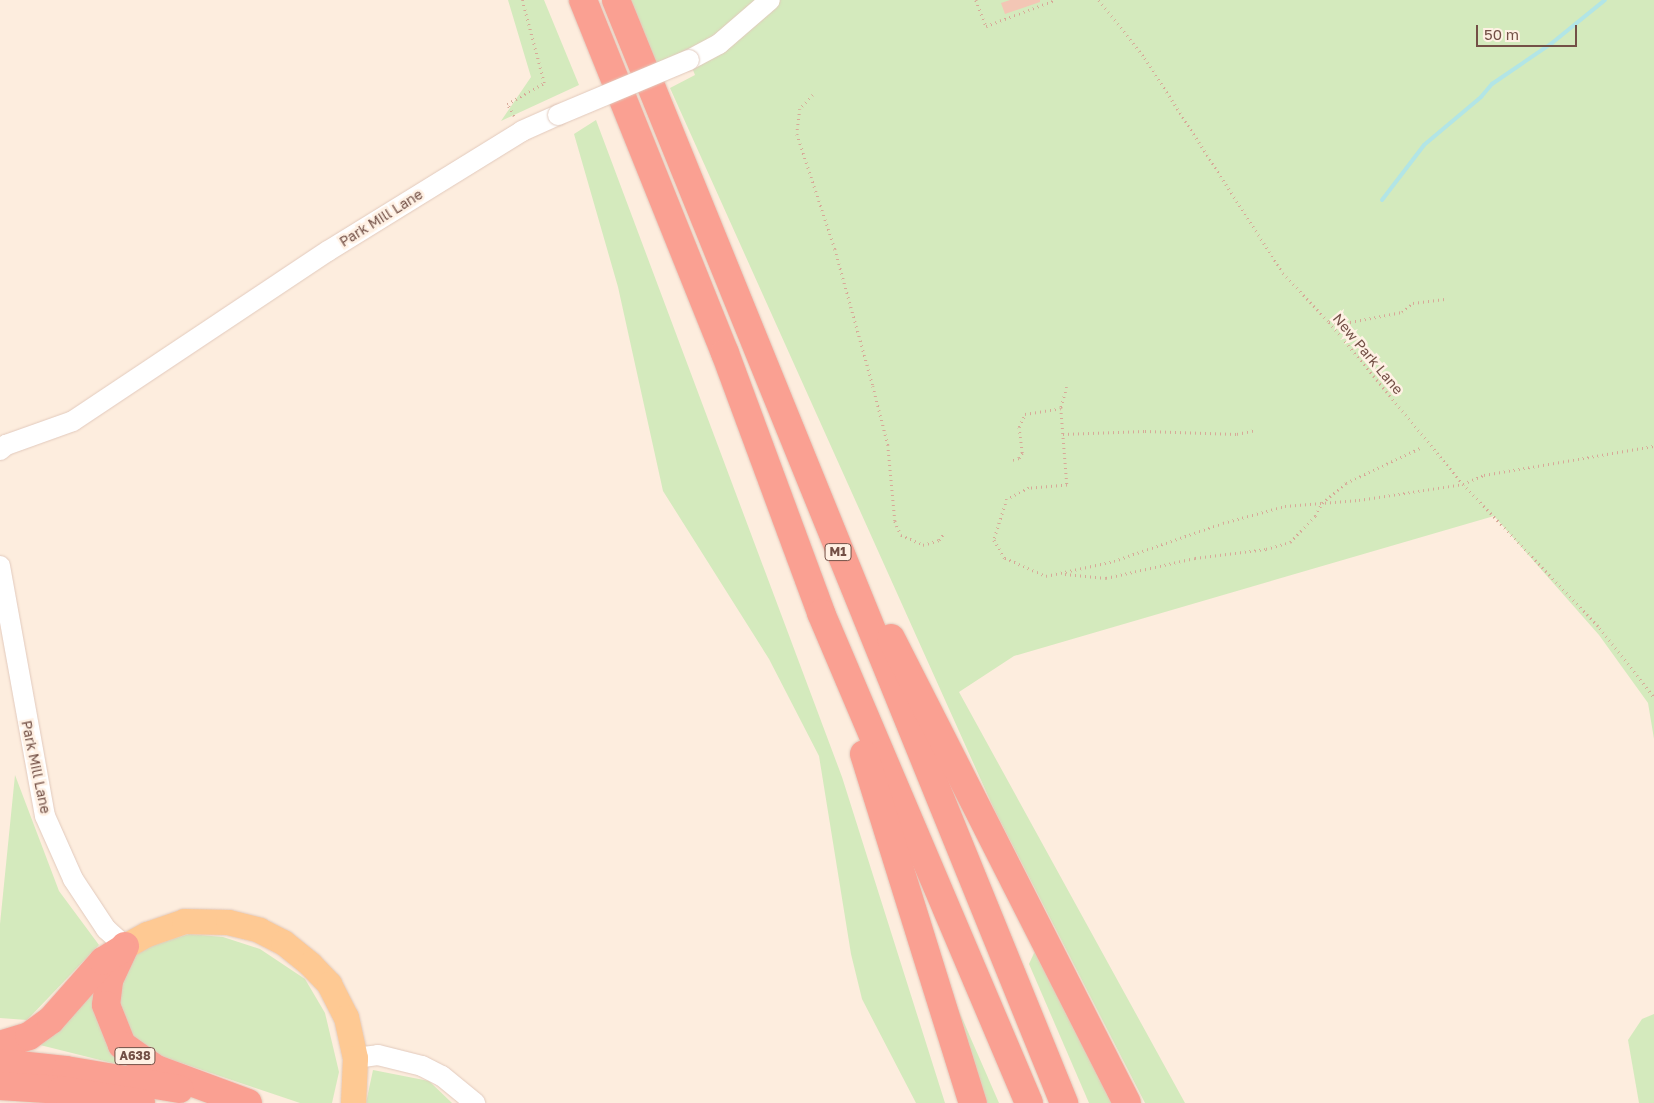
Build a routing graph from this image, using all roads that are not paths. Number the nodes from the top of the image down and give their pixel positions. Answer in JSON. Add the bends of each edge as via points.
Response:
{"nodes":[{"id":1,"x":583,"y":0,"type":"edge"},
{"id":2,"x":616,"y":0,"type":"edge"},
{"id":3,"x":770,"y":0,"type":"edge"},
{"id":4,"x":0,"y":450,"type":"edge"},
{"id":5,"x":800,"y":461,"type":"junction"},
{"id":6,"x":0,"y":566,"type":"edge"},
{"id":7,"x":821,"y":613,"type":"junction"},
{"id":8,"x":125,"y":946,"type":"junction"},
{"id":9,"x":0,"y":1046,"type":"edge"},
{"id":10,"x":356,"y":1058,"type":"junction"},
{"id":11,"x":0,"y":1064,"type":"edge"},
{"id":12,"x":0,"y":1086,"type":"edge"},
{"id":13,"x":354,"y":1101,"type":"edge"},
{"id":14,"x":141,"y":1103,"type":"edge"},
{"id":15,"x":230,"y":1103,"type":"edge"},
{"id":16,"x":248,"y":1103,"type":"edge"},
{"id":17,"x":475,"y":1103,"type":"edge"},
{"id":18,"x":973,"y":1103,"type":"edge"},
{"id":19,"x":1029,"y":1103,"type":"edge"},
{"id":20,"x":1064,"y":1103,"type":"edge"},
{"id":21,"x":1127,"y":1103,"type":"edge"}],
"edges":[{"from":1,"to":7,"type":"highway","via":[[725,353]]},
{"from":2,"to":5,"type":"highway","number":"M1"},
{"from":3,"to":4,"type":"street","name":"Park Mill Lane","bridge":true,"via":[[719,44],[689,60],[522,131],[328,251],[73,421]]},
{"from":5,"to":20,"type":"highway","number":"M1"},
{"from":5,"to":21,"type":"highway"},
{"from":6,"to":8,"type":"street","name":"Park Mill Lane","via":[[45,816],[72,879],[106,929]]},
{"from":7,"to":18,"type":"highway"},
{"from":7,"to":19,"type":"highway"},
{"from":8,"to":9,"type":"highway","via":[[103,961],[30,1036]]},
{"from":8,"to":10,"type":"main road","via":[[184,921],[228,922],[259,930],[283,942],[328,984],[346,1017]]},
{"from":8,"to":16,"type":"highway","number":"A638","via":[[109,981],[106,1005],[122,1045],[156,1068]]},
{"from":10,"to":13,"type":"main road"},
{"from":10,"to":17,"type":"street","via":[[378,1055],[422,1066],[442,1076]]},
{"from":11,"to":15,"type":"highway","number":"A638","via":[[66,1070],[162,1086]]},
{"from":12,"to":14,"type":"highway","via":[[62,1090]]}]}
